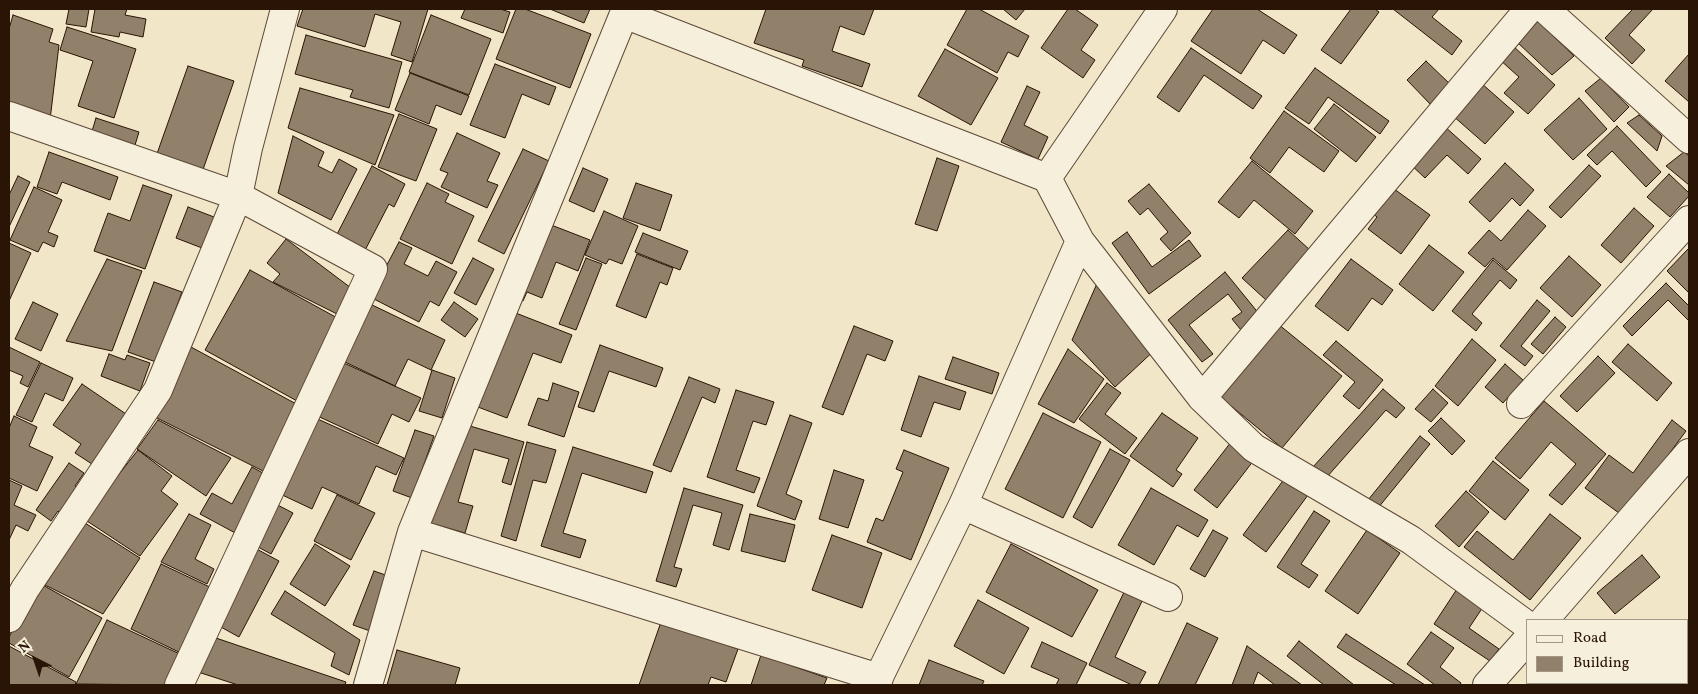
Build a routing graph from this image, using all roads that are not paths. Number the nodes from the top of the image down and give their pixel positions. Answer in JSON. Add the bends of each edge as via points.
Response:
{"nodes":[{"id":1,"x":285,"y":9,"type":"edge"},
{"id":2,"x":1163,"y":9,"type":"edge"},
{"id":3,"x":1529,"y":9,"type":"edge"},
{"id":4,"x":1544,"y":9,"type":"edge"},
{"id":5,"x":625,"y":12,"type":"edge"},
{"id":6,"x":9,"y":116,"type":"edge"},
{"id":7,"x":1689,"y":139,"type":"edge"},
{"id":8,"x":1046,"y":178,"type":"junction"},
{"id":9,"x":238,"y":196,"type":"junction"},
{"id":10,"x":1689,"y":220,"type":"edge"},
{"id":11,"x":1080,"y":241,"type":"junction"},
{"id":12,"x":1202,"y":398,"type":"junction"},
{"id":13,"x":1521,"y":404,"type":"dead end"},
{"id":14,"x":1689,"y":453,"type":"edge"},
{"id":15,"x":963,"y":505,"type":"junction"},
{"id":16,"x":412,"y":532,"type":"junction"},
{"id":17,"x":17,"y":586,"type":"edge"},
{"id":18,"x":1168,"y":597,"type":"dead end"},
{"id":19,"x":9,"y":618,"type":"edge"},
{"id":20,"x":1545,"y":619,"type":"edge"},
{"id":21,"x":1526,"y":624,"type":"edge"},
{"id":22,"x":1526,"y":641,"type":"edge"},
{"id":23,"x":877,"y":682,"type":"edge"},
{"id":24,"x":179,"y":685,"type":"edge"},
{"id":25,"x":368,"y":685,"type":"edge"},
{"id":26,"x":1487,"y":685,"type":"edge"}],
"edges":[{"from":1,"to":9,"type":"street"},
{"from":2,"to":8,"type":"street"},
{"from":3,"to":12,"type":"street"},
{"from":4,"to":7,"type":"street"},
{"from":5,"to":8,"type":"street"},
{"from":5,"to":16,"type":"street"},
{"from":6,"to":9,"type":"street"},
{"from":8,"to":11,"type":"street"},
{"from":9,"to":17,"type":"street","via":[[158,390]]},
{"from":9,"to":24,"type":"street","via":[[373,269]]},
{"from":10,"to":13,"type":"street"},
{"from":11,"to":12,"type":"street"},
{"from":11,"to":15,"type":"street"},
{"from":12,"to":21,"type":"street","via":[[1254,448],[1411,540]]},
{"from":14,"to":20,"type":"street"},
{"from":15,"to":18,"type":"street"},
{"from":15,"to":23,"type":"street"},
{"from":16,"to":23,"type":"street"},
{"from":16,"to":25,"type":"street"},
{"from":17,"to":19,"type":"street"},
{"from":22,"to":26,"type":"street"}]}
